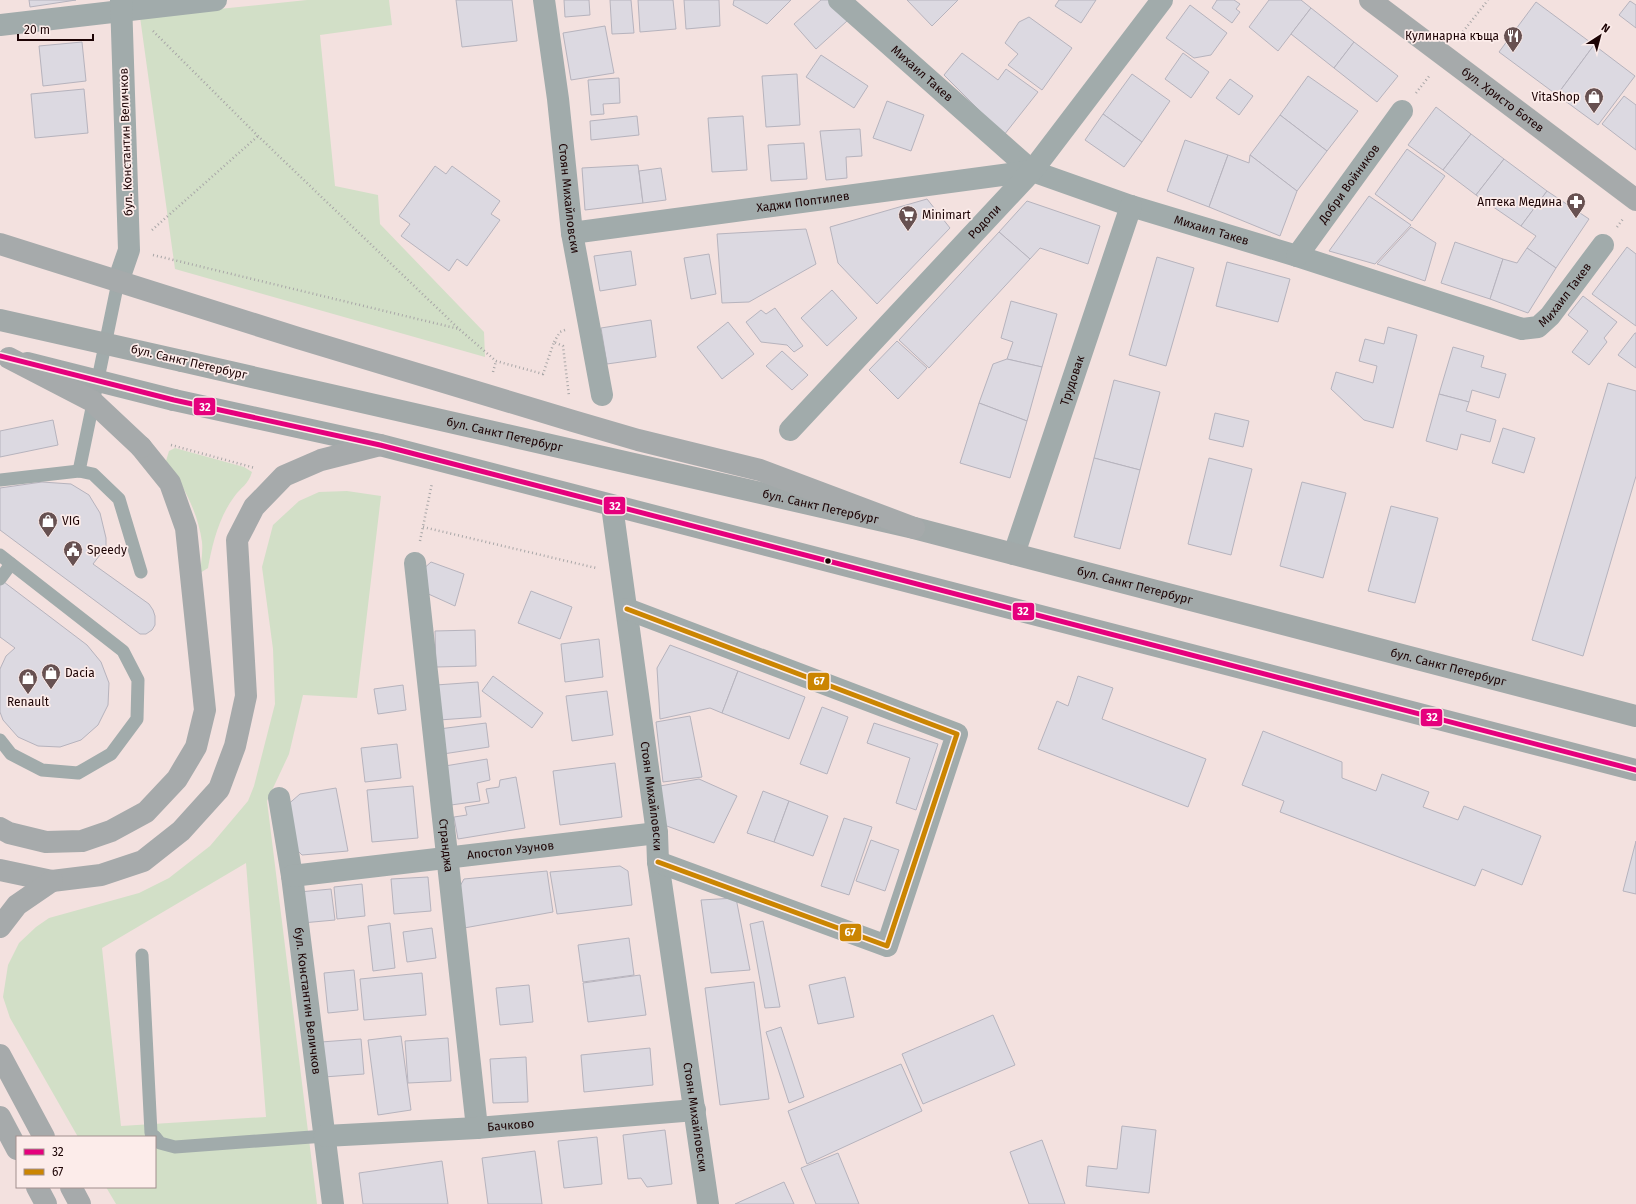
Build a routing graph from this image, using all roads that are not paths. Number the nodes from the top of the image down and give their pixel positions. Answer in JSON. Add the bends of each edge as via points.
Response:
{"nodes":[{"id":1,"x":216,"y":0,"type":"edge"},
{"id":2,"x":544,"y":0,"type":"edge"},
{"id":3,"x":839,"y":0,"type":"edge"},
{"id":4,"x":1162,"y":0,"type":"edge"},
{"id":5,"x":1370,"y":0,"type":"edge"},
{"id":6,"x":121,"y":5,"type":"edge"},
{"id":7,"x":0,"y":25,"type":"edge"},
{"id":8,"x":1402,"y":111,"type":"dead end"},
{"id":9,"x":1032,"y":171,"type":"junction"},
{"id":10,"x":1131,"y":206,"type":"junction"},
{"id":11,"x":1632,"y":207,"type":"edge"},
{"id":12,"x":572,"y":233,"type":"junction"},
{"id":13,"x":0,"y":244,"type":"edge"},
{"id":14,"x":1602,"y":245,"type":"road end"},
{"id":15,"x":1296,"y":256,"type":"junction"},
{"id":16,"x":118,"y":282,"type":"junction"},
{"id":17,"x":0,"y":320,"type":"edge"},
{"id":18,"x":4,"y":357,"type":"edge"},
{"id":19,"x":602,"y":395,"type":"dead end"},
{"id":20,"x":790,"y":430,"type":"dead end"},
{"id":21,"x":380,"y":445,"type":"junction"},
{"id":22,"x":79,"y":471,"type":"junction"},
{"id":23,"x":0,"y":480,"type":"edge"},
{"id":24,"x":612,"y":506,"type":"junction"},
{"id":25,"x":914,"y":528,"type":"junction"},
{"id":26,"x":1014,"y":554,"type":"junction"},
{"id":27,"x":0,"y":555,"type":"edge"},
{"id":28,"x":415,"y":563,"type":"dead end"},
{"id":29,"x":11,"y":564,"type":"junction"},
{"id":30,"x":141,"y":572,"type":"dead end"},
{"id":31,"x":0,"y":579,"type":"edge"},
{"id":32,"x":627,"y":609,"type":"junction"},
{"id":33,"x":1636,"y":716,"type":"edge"},
{"id":34,"x":0,"y":740,"type":"edge"},
{"id":35,"x":1636,"y":770,"type":"edge"},
{"id":36,"x":279,"y":798,"type":"dead end"},
{"id":37,"x":0,"y":828,"type":"edge"},
{"id":38,"x":657,"y":833,"type":"junction"},
{"id":39,"x":447,"y":857,"type":"junction"},
{"id":40,"x":658,"y":862,"type":"junction"},
{"id":41,"x":0,"y":870,"type":"edge"},
{"id":42,"x":292,"y":876,"type":"junction"},
{"id":43,"x":52,"y":881,"type":"junction"},
{"id":44,"x":0,"y":926,"type":"edge"},
{"id":45,"x":142,"y":955,"type":"dead end"},
{"id":46,"x":0,"y":1054,"type":"edge"},
{"id":47,"x":696,"y":1110,"type":"junction"},
{"id":48,"x":0,"y":1117,"type":"edge"},
{"id":49,"x":477,"y":1128,"type":"junction"},
{"id":50,"x":43,"y":1136,"type":"edge"},
{"id":51,"x":154,"y":1136,"type":"edge"},
{"id":52,"x":325,"y":1136,"type":"junction"},
{"id":53,"x":156,"y":1138,"type":"edge"},
{"id":54,"x":16,"y":1147,"type":"edge"},
{"id":55,"x":38,"y":1188,"type":"edge"},
{"id":56,"x":72,"y":1188,"type":"edge"},
{"id":57,"x":46,"y":1204,"type":"edge"},
{"id":58,"x":80,"y":1204,"type":"edge"},
{"id":59,"x":333,"y":1204,"type":"edge"},
{"id":60,"x":708,"y":1204,"type":"edge"}],
"edges":[{"from":1,"to":6,"type":"street"},
{"from":2,"to":12,"type":"street","name":"Стоян Михайловски","via":[[558,99]]},
{"from":3,"to":9,"type":"street","name":"Михаил Такев"},
{"from":4,"to":9,"type":"street","name":"Родопи"},
{"from":5,"to":11,"type":"main road","name":"бул. Христо Ботев"},
{"from":6,"to":7,"type":"street"},
{"from":6,"to":16,"type":"street","name":"бул. Константин Величков","via":[[129,250]]},
{"from":8,"to":15,"type":"street","name":"Добри Войников"},
{"from":9,"to":10,"type":"street","name":"Михаил Такев"},
{"from":9,"to":12,"type":"street","name":"Хаджи Поптилев"},
{"from":9,"to":20,"type":"street","name":"Родопи"},
{"from":10,"to":15,"type":"street","name":"Михаил Такев"},
{"from":10,"to":26,"type":"street","name":"Трудовак"},
{"from":12,"to":19,"type":"street","name":"Стоян Михайловски"},
{"from":13,"to":16,"type":"main road"},
{"from":14,"to":15,"type":"street","name":"Михаил Такев","via":[[1550,316],[1538,327],[1522,330]]},
{"from":16,"to":22,"type":"lane"},
{"from":16,"to":25,"type":"main road","via":[[573,421],[760,470]]},
{"from":17,"to":25,"type":"main road","name":"бул. Санкт Петербург","bridge":true},
{"from":18,"to":21,"type":"main road","bridge":true,"via":[[174,400]]},
{"from":18,"to":37,"type":"main road","bridge":true,"via":[[92,401],[140,447],[170,483],[186,528],[205,710],[196,747],[177,779],[146,812],[111,831],[82,841],[46,842],[9,833]]},
{"from":21,"to":24,"type":"main road"},
{"from":21,"to":43,"type":"main road","via":[[321,460],[284,476],[254,507],[237,540],[246,696],[236,746],[219,789],[181,832],[143,861],[101,875]]},
{"from":22,"to":23,"type":"lane"},
{"from":22,"to":30,"type":"lane","via":[[93,474],[119,499]]},
{"from":24,"to":32,"type":"street","name":"Стоян Михайловски"},
{"from":24,"to":35,"type":"main road"},
{"from":25,"to":26,"type":"main road","name":"бул. Санкт Петербург"},
{"from":26,"to":33,"type":"main road","name":"бул. Санкт Петербург"},
{"from":27,"to":29,"type":"lane"},
{"from":28,"to":39,"type":"street","name":"Странджа"},
{"from":29,"to":31,"type":"lane"},
{"from":29,"to":34,"type":"lane","via":[[123,651],[138,680],[137,719],[111,754],[78,773],[42,770],[10,754]]},
{"from":32,"to":38,"type":"street","name":"Стоян Михайловски"},
{"from":32,"to":40,"type":"street","via":[[957,734],[887,946]]},
{"from":36,"to":42,"type":"street","name":"бул. Константин Величков"},
{"from":38,"to":39,"type":"street","name":"Апостол Узунов"},
{"from":38,"to":40,"type":"street","name":"Стоян Михайловски"},
{"from":39,"to":42,"type":"street","name":"Апостол Узунов"},
{"from":39,"to":49,"type":"street","name":"Странджа"},
{"from":40,"to":47,"type":"street","name":"Стоян Михайловски"},
{"from":41,"to":43,"type":"main road"},
{"from":42,"to":52,"type":"street","name":"бул. Константин Величков"},
{"from":43,"to":44,"type":"main road","via":[[17,905]]},
{"from":45,"to":51,"type":"lane","via":[[151,1133]]},
{"from":46,"to":50,"type":"main road"},
{"from":47,"to":49,"type":"street","name":"Бачково"},
{"from":47,"to":60,"type":"street","name":"Стоян Михайловски"},
{"from":48,"to":54,"type":"main road"},
{"from":49,"to":52,"type":"street","name":"Бачково"},
{"from":52,"to":53,"type":"lane","via":[[175,1147],[160,1143]]},
{"from":52,"to":59,"type":"street","name":"бул. Константин Величков"},
{"from":55,"to":57,"type":"main road"},
{"from":56,"to":58,"type":"main road"}]}
